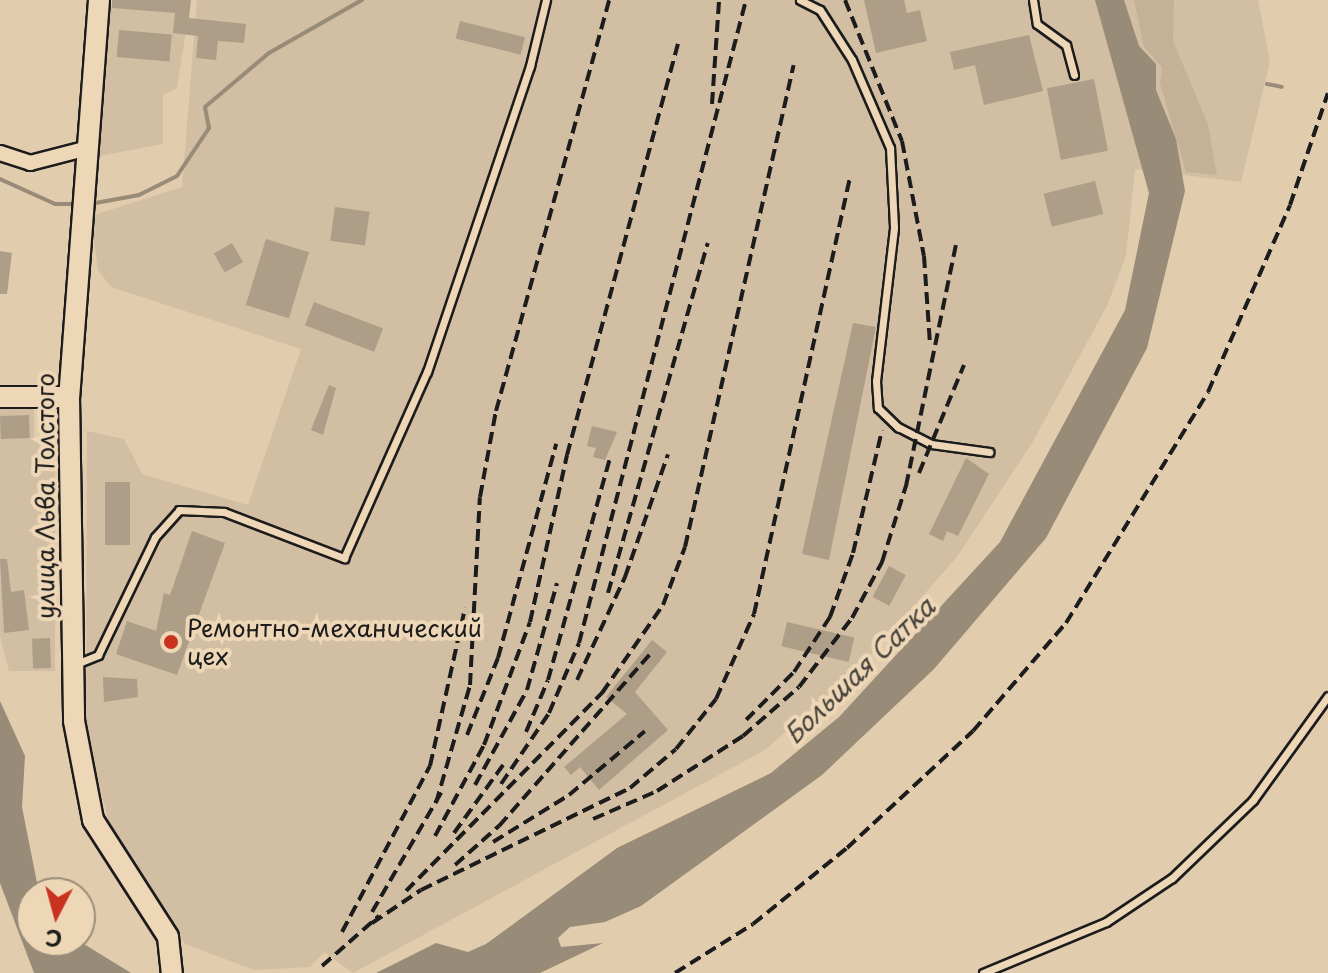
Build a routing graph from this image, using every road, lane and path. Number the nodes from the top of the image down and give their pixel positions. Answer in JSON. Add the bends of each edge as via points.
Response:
{"nodes":[{"id":1,"x":99,"y":0,"type":"edge"},
{"id":2,"x":546,"y":0,"type":"edge"},
{"id":3,"x":800,"y":0,"type":"edge"},
{"id":4,"x":1033,"y":0,"type":"edge"},
{"id":5,"x":1074,"y":75,"type":"dead end"},
{"id":6,"x":84,"y":149,"type":"junction"},
{"id":7,"x":0,"y":153,"type":"edge"},
{"id":8,"x":0,"y":397,"type":"edge"},
{"id":9,"x":69,"y":397,"type":"junction"},
{"id":10,"x":989,"y":452,"type":"dead end"},
{"id":11,"x":72,"y":665,"type":"junction"},
{"id":12,"x":1328,"y":696,"type":"edge"},
{"id":13,"x":173,"y":970,"type":"edge"},
{"id":14,"x":983,"y":973,"type":"edge"}],
"edges":[{"from":1,"to":6,"type":"street","name":"улица Льва Толстого"},
{"from":2,"to":11,"type":"lane","via":[[530,66],[427,372],[344,558],[224,512],[179,510],[155,537],[98,655]]},
{"from":3,"to":10,"type":"lane","via":[[820,10],[844,47],[890,148],[894,228],[876,381],[878,408],[898,427],[931,444]]},
{"from":4,"to":5,"type":"lane","via":[[1037,24],[1066,45]]},
{"from":6,"to":7,"type":"street","via":[[30,163]]},
{"from":6,"to":9,"type":"street","name":"улица Льва Толстого"},
{"from":8,"to":9,"type":"street"},
{"from":9,"to":11,"type":"street","name":"улица Льва Толстого"},
{"from":11,"to":13,"type":"street","name":"улица Льва Толстого","via":[[86,799],[115,862],[168,937]]},
{"from":12,"to":14,"type":"lane","via":[[1261,790],[1172,878],[1106,922]]}]}
